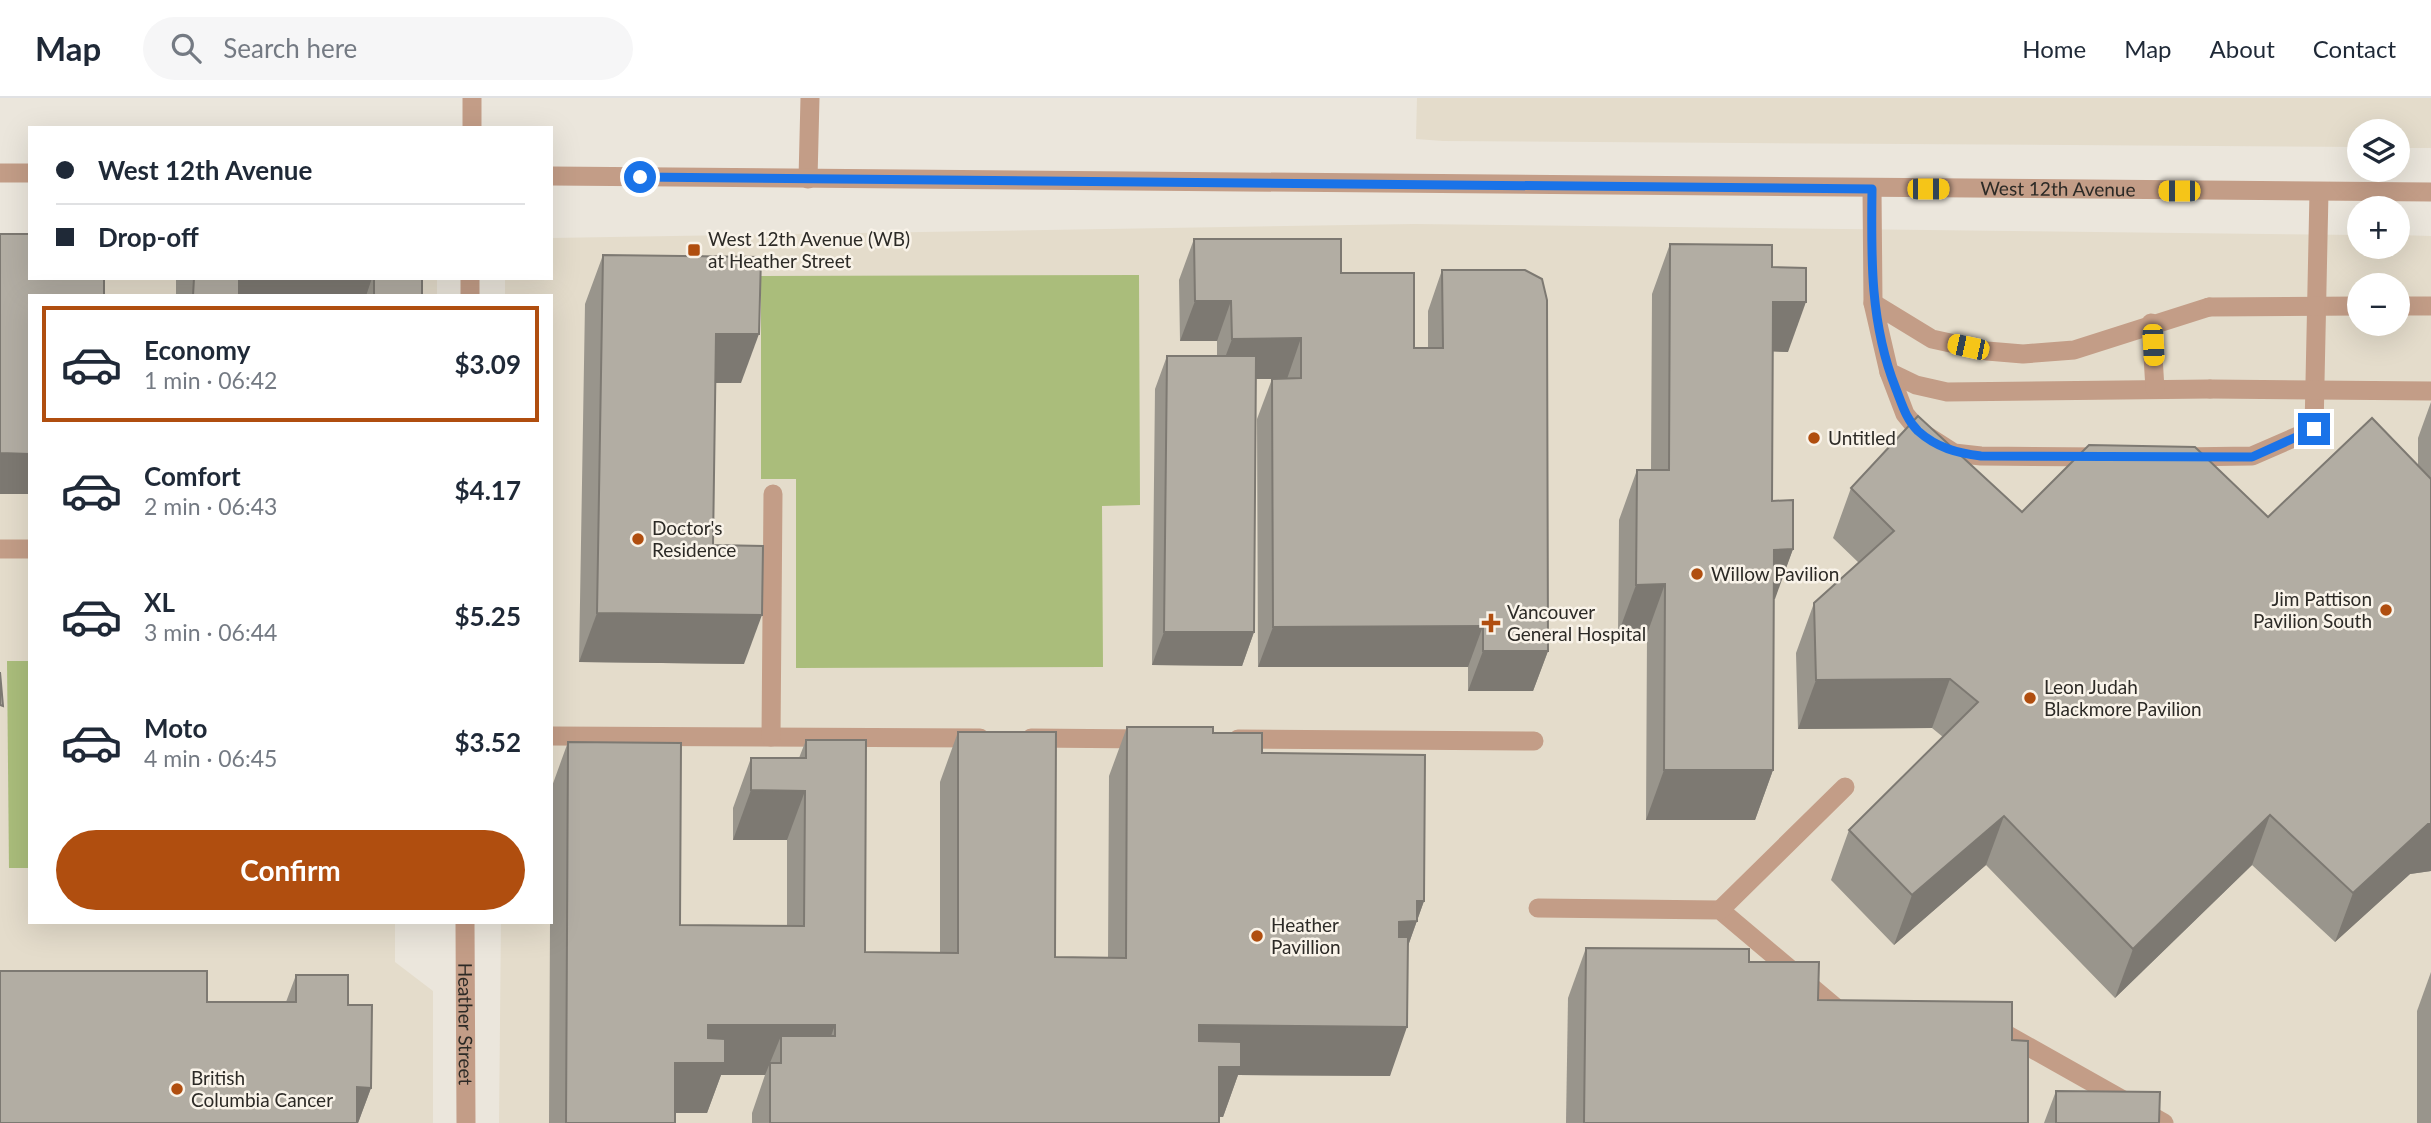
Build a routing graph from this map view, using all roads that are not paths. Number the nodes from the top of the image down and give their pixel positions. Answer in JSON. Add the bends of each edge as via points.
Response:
{"nodes":[{"id":1,"x":472,"y":98,"type":"edge"},
{"id":2,"x":810,"y":98,"type":"edge"},
{"id":3,"x":472,"y":126,"type":"edge"},
{"id":4,"x":0,"y":173,"type":"edge"},
{"id":5,"x":28,"y":173,"type":"edge"},
{"id":6,"x":553,"y":176,"type":"edge"},
{"id":7,"x":808,"y":179,"type":"junction"},
{"id":8,"x":1872,"y":189,"type":"junction"},
{"id":9,"x":2319,"y":192,"type":"junction"},
{"id":10,"x":2431,"y":192,"type":"edge"},
{"id":11,"x":1873,"y":303,"type":"junction"},
{"id":12,"x":2347,"y":306,"type":"edge"},
{"id":13,"x":2410,"y":306,"type":"edge"},
{"id":14,"x":2431,"y":306,"type":"edge"},
{"id":15,"x":2151,"y":323,"type":"junction"},
{"id":16,"x":1889,"y":372,"type":"junction"},
{"id":17,"x":2155,"y":389,"type":"junction"},
{"id":18,"x":2431,"y":391,"type":"edge"},
{"id":19,"x":2122,"y":457,"type":"edge"},
{"id":20,"x":2161,"y":457,"type":"edge"},
{"id":21,"x":773,"y":494,"type":"dead end"},
{"id":22,"x":0,"y":549,"type":"edge"},
{"id":23,"x":28,"y":549,"type":"edge"},
{"id":24,"x":553,"y":736,"type":"edge"},
{"id":25,"x":771,"y":737,"type":"junction"},
{"id":26,"x":1174,"y":739,"type":"edge"},
{"id":27,"x":1215,"y":739,"type":"edge"},
{"id":28,"x":1534,"y":741,"type":"dead end"},
{"id":29,"x":1845,"y":788,"type":"dead end"},
{"id":30,"x":1538,"y":908,"type":"dead end"},
{"id":31,"x":1720,"y":910,"type":"junction"},
{"id":32,"x":464,"y":924,"type":"edge"},
{"id":33,"x":1869,"y":1024,"type":"edge"},
{"id":34,"x":1975,"y":1024,"type":"edge"},
{"id":35,"x":467,"y":1123,"type":"edge"},
{"id":36,"x":2164,"y":1123,"type":"edge"}],
"edges":[{"from":1,"to":3,"type":"street"},
{"from":2,"to":7,"type":"street"},
{"from":4,"to":5,"type":"street"},
{"from":6,"to":7,"type":"street","name":"West 12th Avenue"},
{"from":7,"to":8,"type":"street","name":"West 12th Avenue"},
{"from":8,"to":9,"type":"street","name":"West 12th Avenue"},
{"from":8,"to":11,"type":"street"},
{"from":9,"to":10,"type":"street","name":"West 12th Avenue"},
{"from":9,"to":20,"type":"street","via":[[2314,429],[2252,457]]},
{"from":11,"to":15,"type":"street","via":[[1932,340],[2023,354],[2074,350]]},
{"from":11,"to":16,"type":"street"},
{"from":12,"to":15,"type":"street","bridge":true,"via":[[2209,307]]},
{"from":13,"to":14,"type":"street"},
{"from":15,"to":17,"type":"street"},
{"from":16,"to":17,"type":"street","via":[[1947,392]]},
{"from":16,"to":19,"type":"street","via":[[1905,414],[1918,430],[1954,453]]},
{"from":17,"to":18,"type":"street","bridge":true},
{"from":21,"to":25,"type":"street"},
{"from":22,"to":23,"type":"street"},
{"from":24,"to":25,"type":"street"},
{"from":25,"to":26,"type":"street"},
{"from":27,"to":28,"type":"street"},
{"from":29,"to":31,"type":"street"},
{"from":30,"to":31,"type":"street"},
{"from":31,"to":33,"type":"street","via":[[1856,1025]]},
{"from":32,"to":35,"type":"street","name":"Heather Street"},
{"from":34,"to":36,"type":"street","via":[[1988,1024]]}]}
